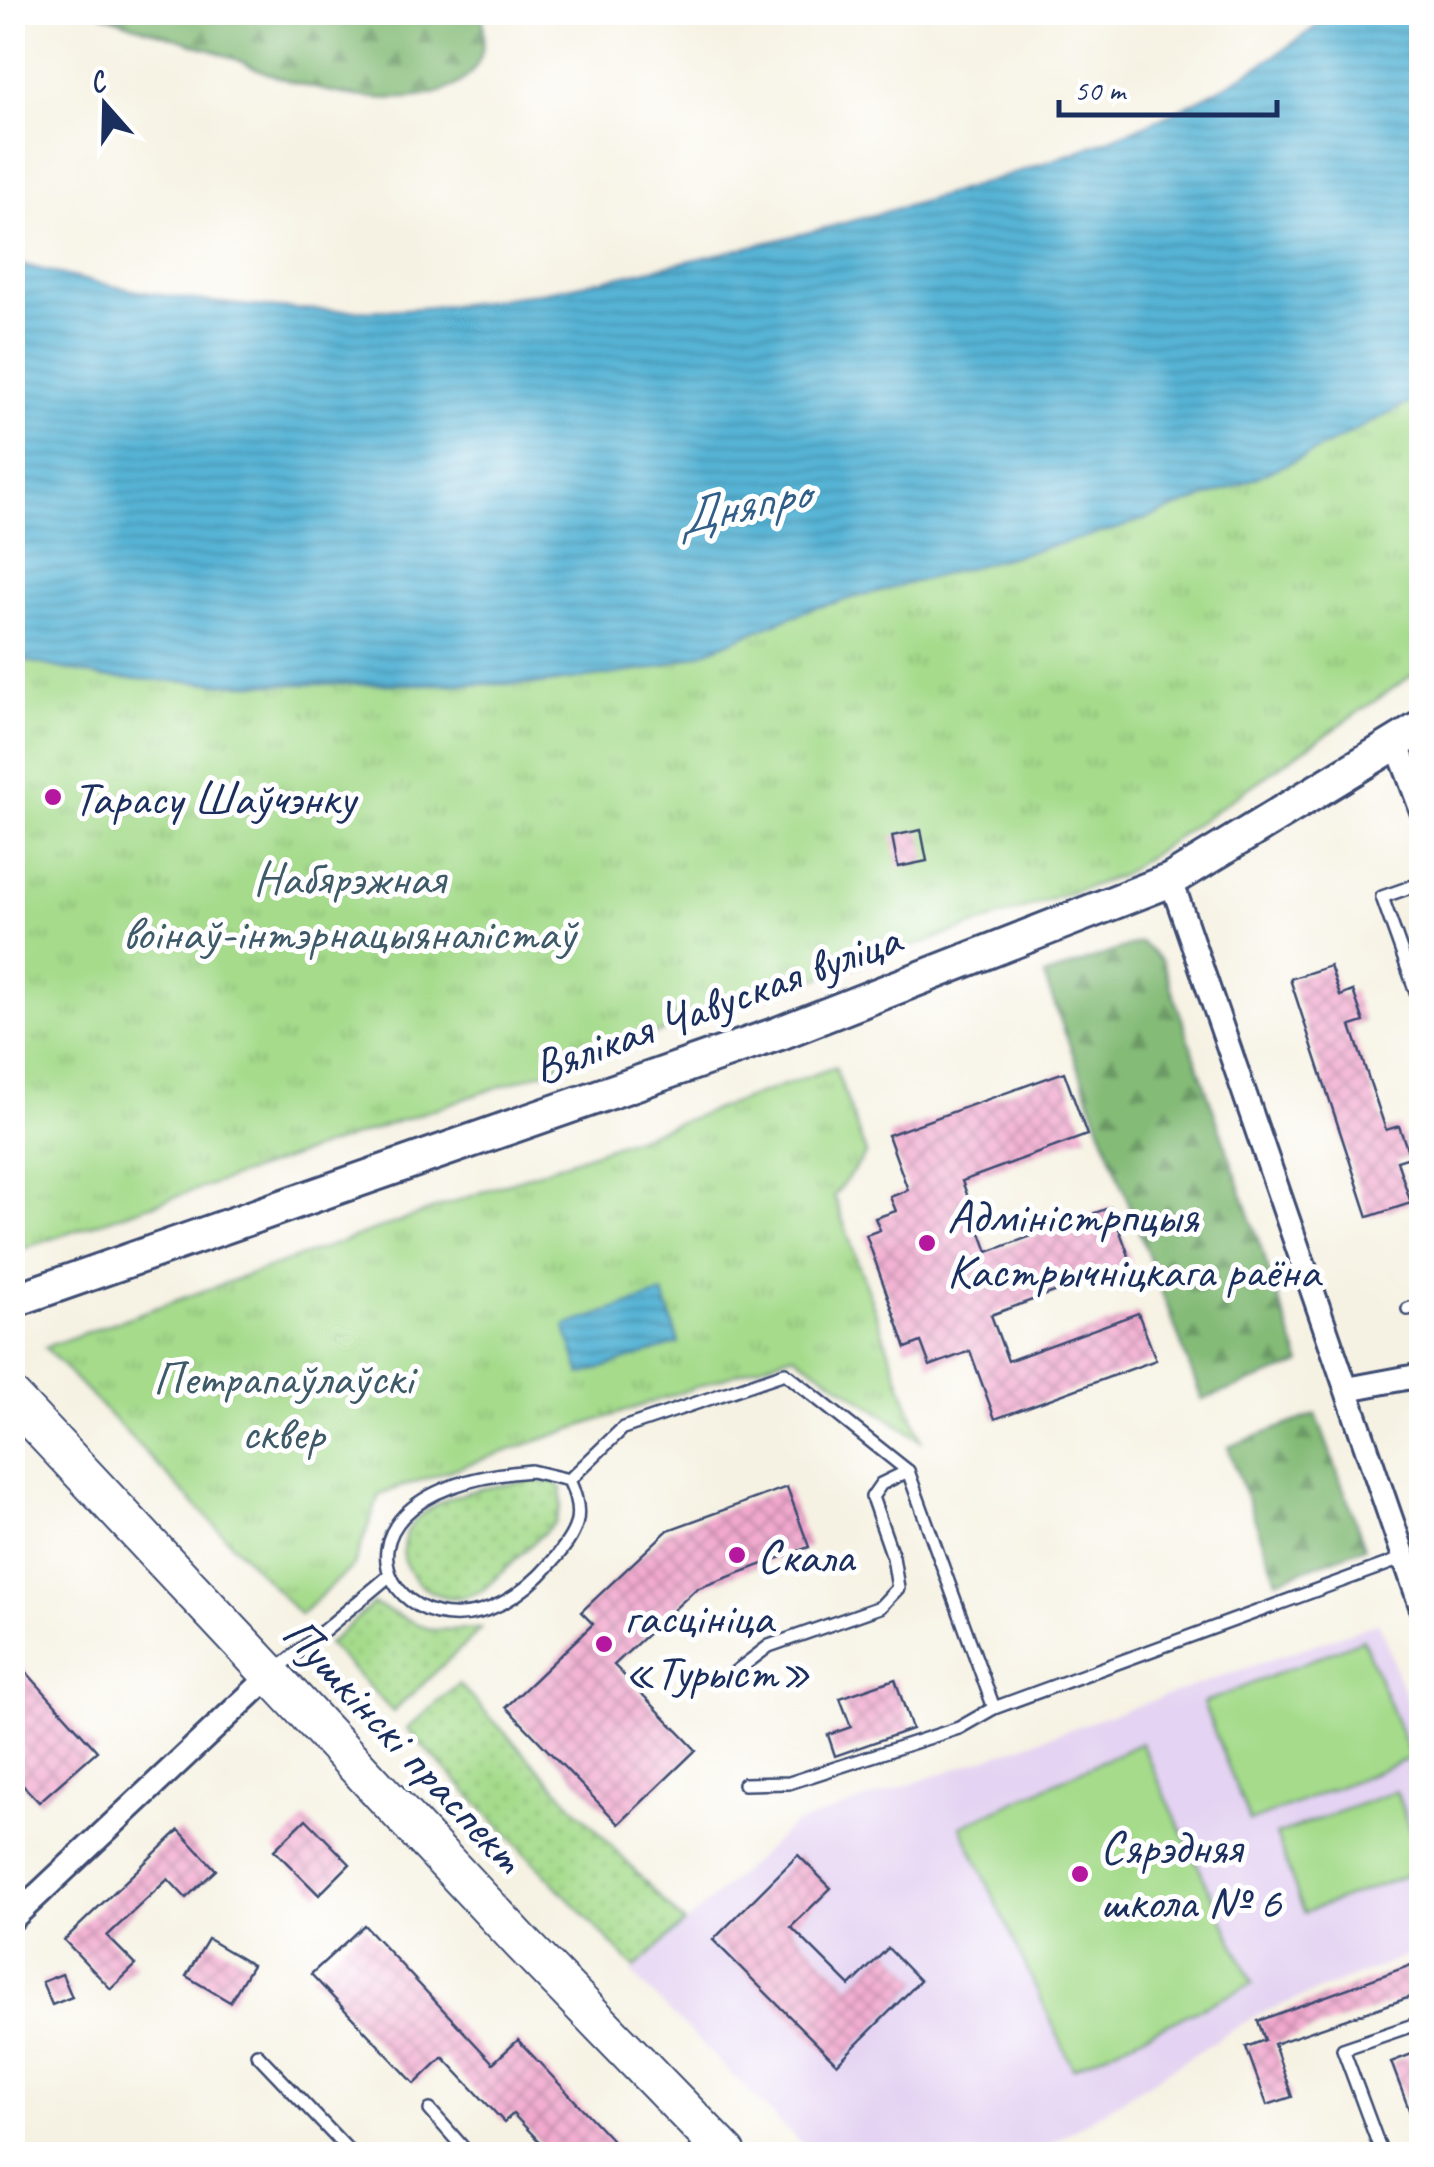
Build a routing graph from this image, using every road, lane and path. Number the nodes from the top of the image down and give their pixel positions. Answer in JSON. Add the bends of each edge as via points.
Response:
{"nodes":[{"id":1,"x":1409,"y":734,"type":"edge"},
{"id":2,"x":1422,"y":811,"type":"edge"},
{"id":3,"x":1171,"y":880,"type":"junction"},
{"id":4,"x":1422,"y":884,"type":"edge"},
{"id":5,"x":1422,"y":1009,"type":"edge"},
{"id":6,"x":12,"y":1302,"type":"edge"},
{"id":7,"x":1422,"y":1304,"type":"edge"},
{"id":8,"x":1408,"y":1309,"type":"dead end"},
{"id":9,"x":1422,"y":1375,"type":"edge"},
{"id":10,"x":1348,"y":1389,"type":"junction"},
{"id":11,"x":12,"y":1398,"type":"edge"},
{"id":12,"x":908,"y":1471,"type":"junction"},
{"id":13,"x":569,"y":1480,"type":"junction"},
{"id":14,"x":1404,"y":1558,"type":"junction"},
{"id":15,"x":389,"y":1576,"type":"junction"},
{"id":16,"x":1422,"y":1609,"type":"edge"},
{"id":17,"x":735,"y":1672,"type":"dead end"},
{"id":18,"x":272,"y":1674,"type":"junction"},
{"id":19,"x":994,"y":1708,"type":"junction"},
{"id":20,"x":744,"y":1784,"type":"dead end"},
{"id":21,"x":12,"y":1919,"type":"edge"},
{"id":22,"x":1422,"y":2022,"type":"edge"},
{"id":23,"x":257,"y":2054,"type":"dead end"},
{"id":24,"x":430,"y":2110,"type":"dead end"},
{"id":25,"x":709,"y":2148,"type":"edge"},
{"id":26,"x":352,"y":2154,"type":"edge"},
{"id":27,"x":464,"y":2154,"type":"edge"},
{"id":28,"x":1382,"y":2154,"type":"edge"}],
"edges":[{"from":1,"to":2,"type":"street"},
{"from":1,"to":3,"type":"main road","name":"Вялікая Чавуская вуліца"},
{"from":3,"to":6,"type":"main road","name":"Вялікая Чавуская вуліца","via":[[780,1033]]},
{"from":3,"to":10,"type":"street"},
{"from":4,"to":5,"type":"lane","via":[[1382,897]]},
{"from":7,"to":8,"type":"lane"},
{"from":9,"to":10,"type":"street"},
{"from":10,"to":14,"type":"street"},
{"from":11,"to":18,"type":"main road","name":"Пушкінскі праспект"},
{"from":12,"to":13,"type":"lane","via":[[785,1373],[623,1428]]},
{"from":12,"to":17,"type":"lane","via":[[881,1484],[872,1497],[898,1588],[880,1608],[769,1646]]},
{"from":12,"to":19,"type":"lane"},
{"from":13,"to":15,"type":"lane","via":[[512,1472],[429,1496],[390,1530]]},
{"from":13,"to":15,"type":"lane","via":[[580,1518],[569,1539],[536,1579],[492,1608],[453,1617],[433,1612],[416,1605]]},
{"from":14,"to":16,"type":"street"},
{"from":14,"to":19,"type":"lane"},
{"from":15,"to":18,"type":"lane"},
{"from":18,"to":21,"type":"street"},
{"from":18,"to":25,"type":"main road","name":"Пушкінскі праспект"},
{"from":19,"to":20,"type":"lane","via":[[959,1728],[790,1784]]},
{"from":22,"to":28,"type":"lane","via":[[1344,2049]]},
{"from":23,"to":26,"type":"lane"},
{"from":24,"to":27,"type":"lane"}]}
